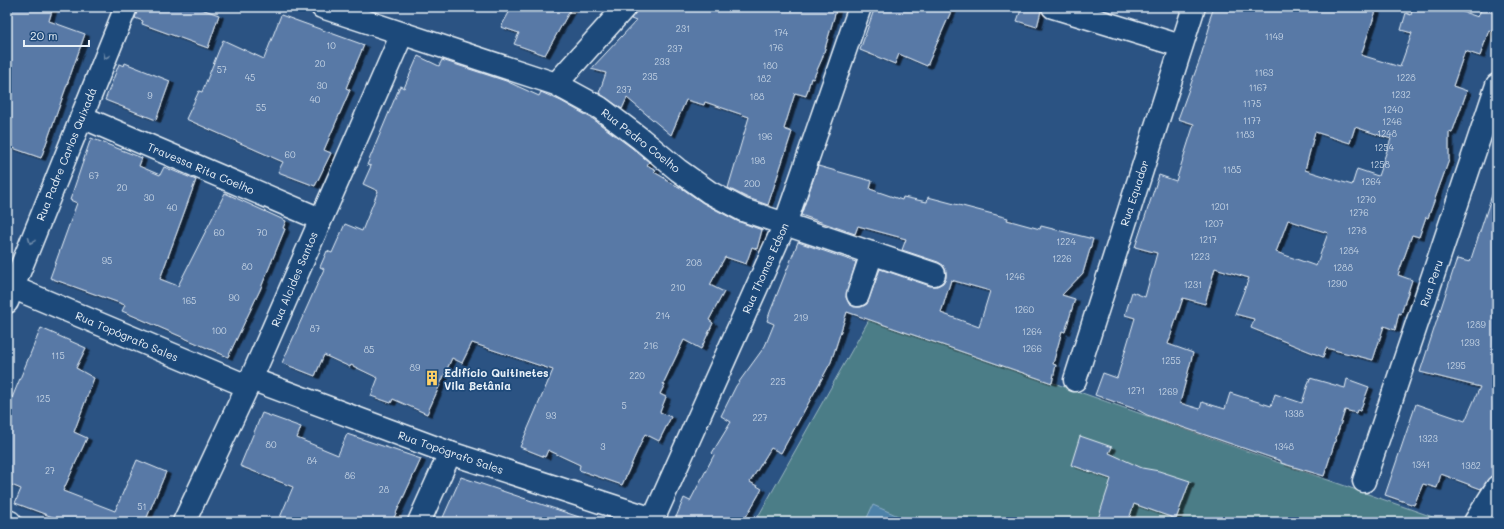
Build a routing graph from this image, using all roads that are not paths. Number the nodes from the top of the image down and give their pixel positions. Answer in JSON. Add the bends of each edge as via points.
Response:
{"nodes":[{"id":1,"x":126,"y":7,"type":"edge"},
{"id":2,"x":322,"y":7,"type":"edge"},
{"id":3,"x":625,"y":7,"type":"edge"},
{"id":4,"x":860,"y":7,"type":"edge"},
{"id":5,"x":1053,"y":7,"type":"edge"},
{"id":6,"x":1194,"y":7,"type":"edge"},
{"id":7,"x":402,"y":34,"type":"junction"},
{"id":8,"x":1181,"y":46,"type":"junction"},
{"id":9,"x":556,"y":84,"type":"junction"},
{"id":10,"x":1497,"y":84,"type":"edge"},
{"id":11,"x":82,"y":117,"type":"junction"},
{"id":12,"x":320,"y":219,"type":"junction"},
{"id":13,"x":785,"y":224,"type":"junction"},
{"id":14,"x":872,"y":253,"type":"junction"},
{"id":15,"x":934,"y":274,"type":"dead end"},
{"id":16,"x":9,"y":292,"type":"edge"},
{"id":17,"x":858,"y":295,"type":"dead end"},
{"id":18,"x":1075,"y":380,"type":"dead end"},
{"id":19,"x":249,"y":383,"type":"junction"},
{"id":20,"x":450,"y":453,"type":"junction"},
{"id":21,"x":1364,"y":481,"type":"dead end"},
{"id":22,"x":1497,"y":487,"type":"edge"},
{"id":23,"x":652,"y":520,"type":"edge"},
{"id":24,"x":184,"y":522,"type":"edge"},
{"id":25,"x":419,"y":522,"type":"edge"},
{"id":26,"x":1475,"y":522,"type":"edge"}],
"edges":[{"from":1,"to":11,"type":"street","name":"Rua Padre Carlos Quixadá","one_way":true},
{"from":2,"to":7,"type":"street","name":"Rua Pedro Coelho"},
{"from":3,"to":9,"type":"street"},
{"from":4,"to":13,"type":"street","name":"Rua Thomas Edson"},
{"from":5,"to":8,"type":"street"},
{"from":6,"to":8,"type":"street","name":"Rua Equador"},
{"from":7,"to":9,"type":"street","name":"Rua Pedro Coelho"},
{"from":7,"to":12,"type":"street","name":"Rua Alcides Santos"},
{"from":8,"to":18,"type":"street","name":"Rua Equador"},
{"from":9,"to":13,"type":"street","name":"Rua Pedro Coelho","via":[[600,108],[710,192],[744,210]]},
{"from":10,"to":21,"type":"street","name":"Rua Peru"},
{"from":11,"to":12,"type":"street","name":"Travessa Rita Coelho"},
{"from":11,"to":16,"type":"street","name":"Rua Padre Carlos Quixadá","one_way":true},
{"from":12,"to":19,"type":"street","name":"Rua Alcides Santos"},
{"from":13,"to":14,"type":"street","name":"Rua Pedro Coelho"},
{"from":13,"to":23,"type":"street","name":"Rua Thomas Edson"},
{"from":14,"to":15,"type":"street","name":"Rua Pedro Coelho"},
{"from":14,"to":17,"type":"street"},
{"from":16,"to":19,"type":"street","name":"Rua Topógrafo Sales"},
{"from":19,"to":20,"type":"street","name":"Rua Topógrafo Sales"},
{"from":19,"to":24,"type":"street","name":"Rua Alcides Santos"},
{"from":20,"to":23,"type":"street","name":"Rua Topógrafo Sales"},
{"from":20,"to":25,"type":"street"},
{"from":22,"to":26,"type":"street"}]}
